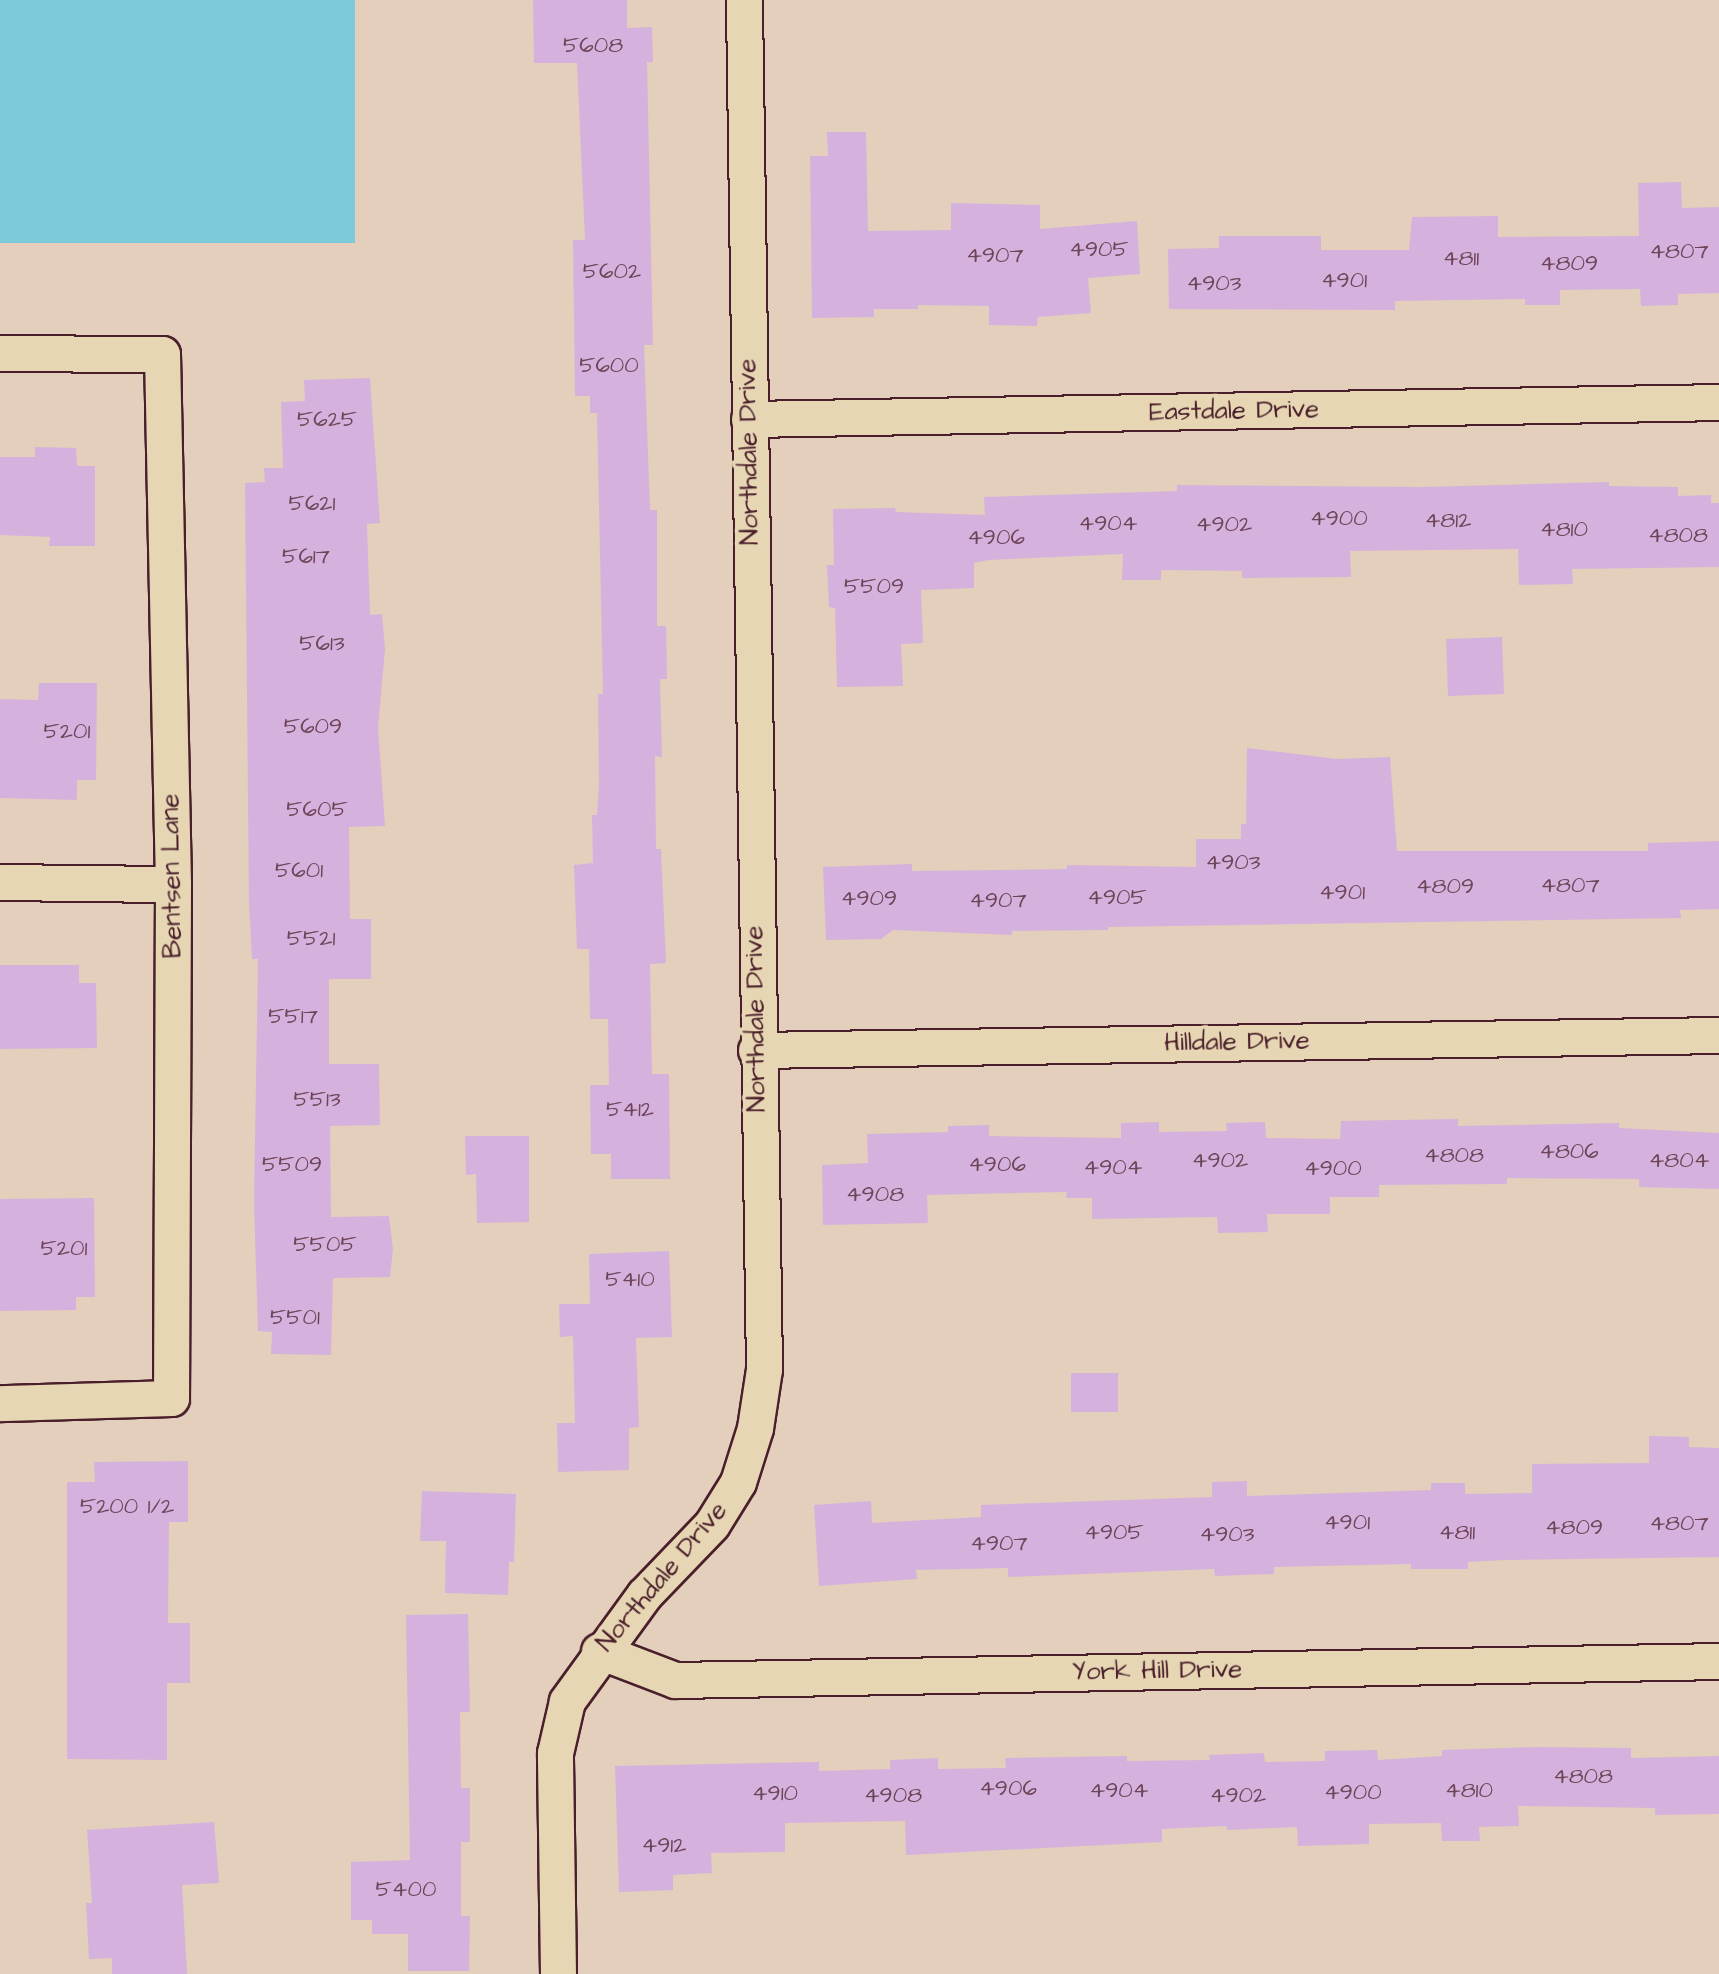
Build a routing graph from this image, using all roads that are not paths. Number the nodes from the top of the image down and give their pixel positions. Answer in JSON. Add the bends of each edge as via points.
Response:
{"nodes":[{"id":1,"x":744,"y":0,"type":"edge"},
{"id":2,"x":0,"y":353,"type":"edge"},
{"id":3,"x":1719,"y":402,"type":"edge"},
{"id":4,"x":749,"y":419,"type":"junction"},
{"id":5,"x":0,"y":882,"type":"edge"},
{"id":6,"x":173,"y":884,"type":"junction"},
{"id":7,"x":1719,"y":1035,"type":"edge"},
{"id":8,"x":756,"y":1050,"type":"junction"},
{"id":9,"x":0,"y":1403,"type":"edge"},
{"id":10,"x":600,"y":1651,"type":"junction"},
{"id":11,"x":1719,"y":1661,"type":"edge"},
{"id":12,"x":558,"y":1974,"type":"edge"}],
"edges":[{"from":1,"to":4,"type":"street","name":"Northdale Drive"},
{"from":2,"to":6,"type":"street","name":"Bentsen Lane","via":[[162,354]]},
{"from":3,"to":4,"type":"street","name":"Eastdale Drive"},
{"from":4,"to":8,"type":"street","name":"Northdale Drive"},
{"from":5,"to":6,"type":"street"},
{"from":6,"to":9,"type":"street","name":"Bentsen Lane","via":[[171,1398]]},
{"from":7,"to":8,"type":"street","name":"Hilldale Drive"},
{"from":8,"to":10,"type":"street","name":"Northdale Drive","via":[[764,1369],[755,1428],[738,1482],[712,1524],[644,1595]]},
{"from":10,"to":11,"type":"street","name":"York Hill Drive","via":[[675,1680]]},
{"from":10,"to":12,"type":"street","name":"Northdale Drive","via":[[567,1701],[555,1752]]}]}
